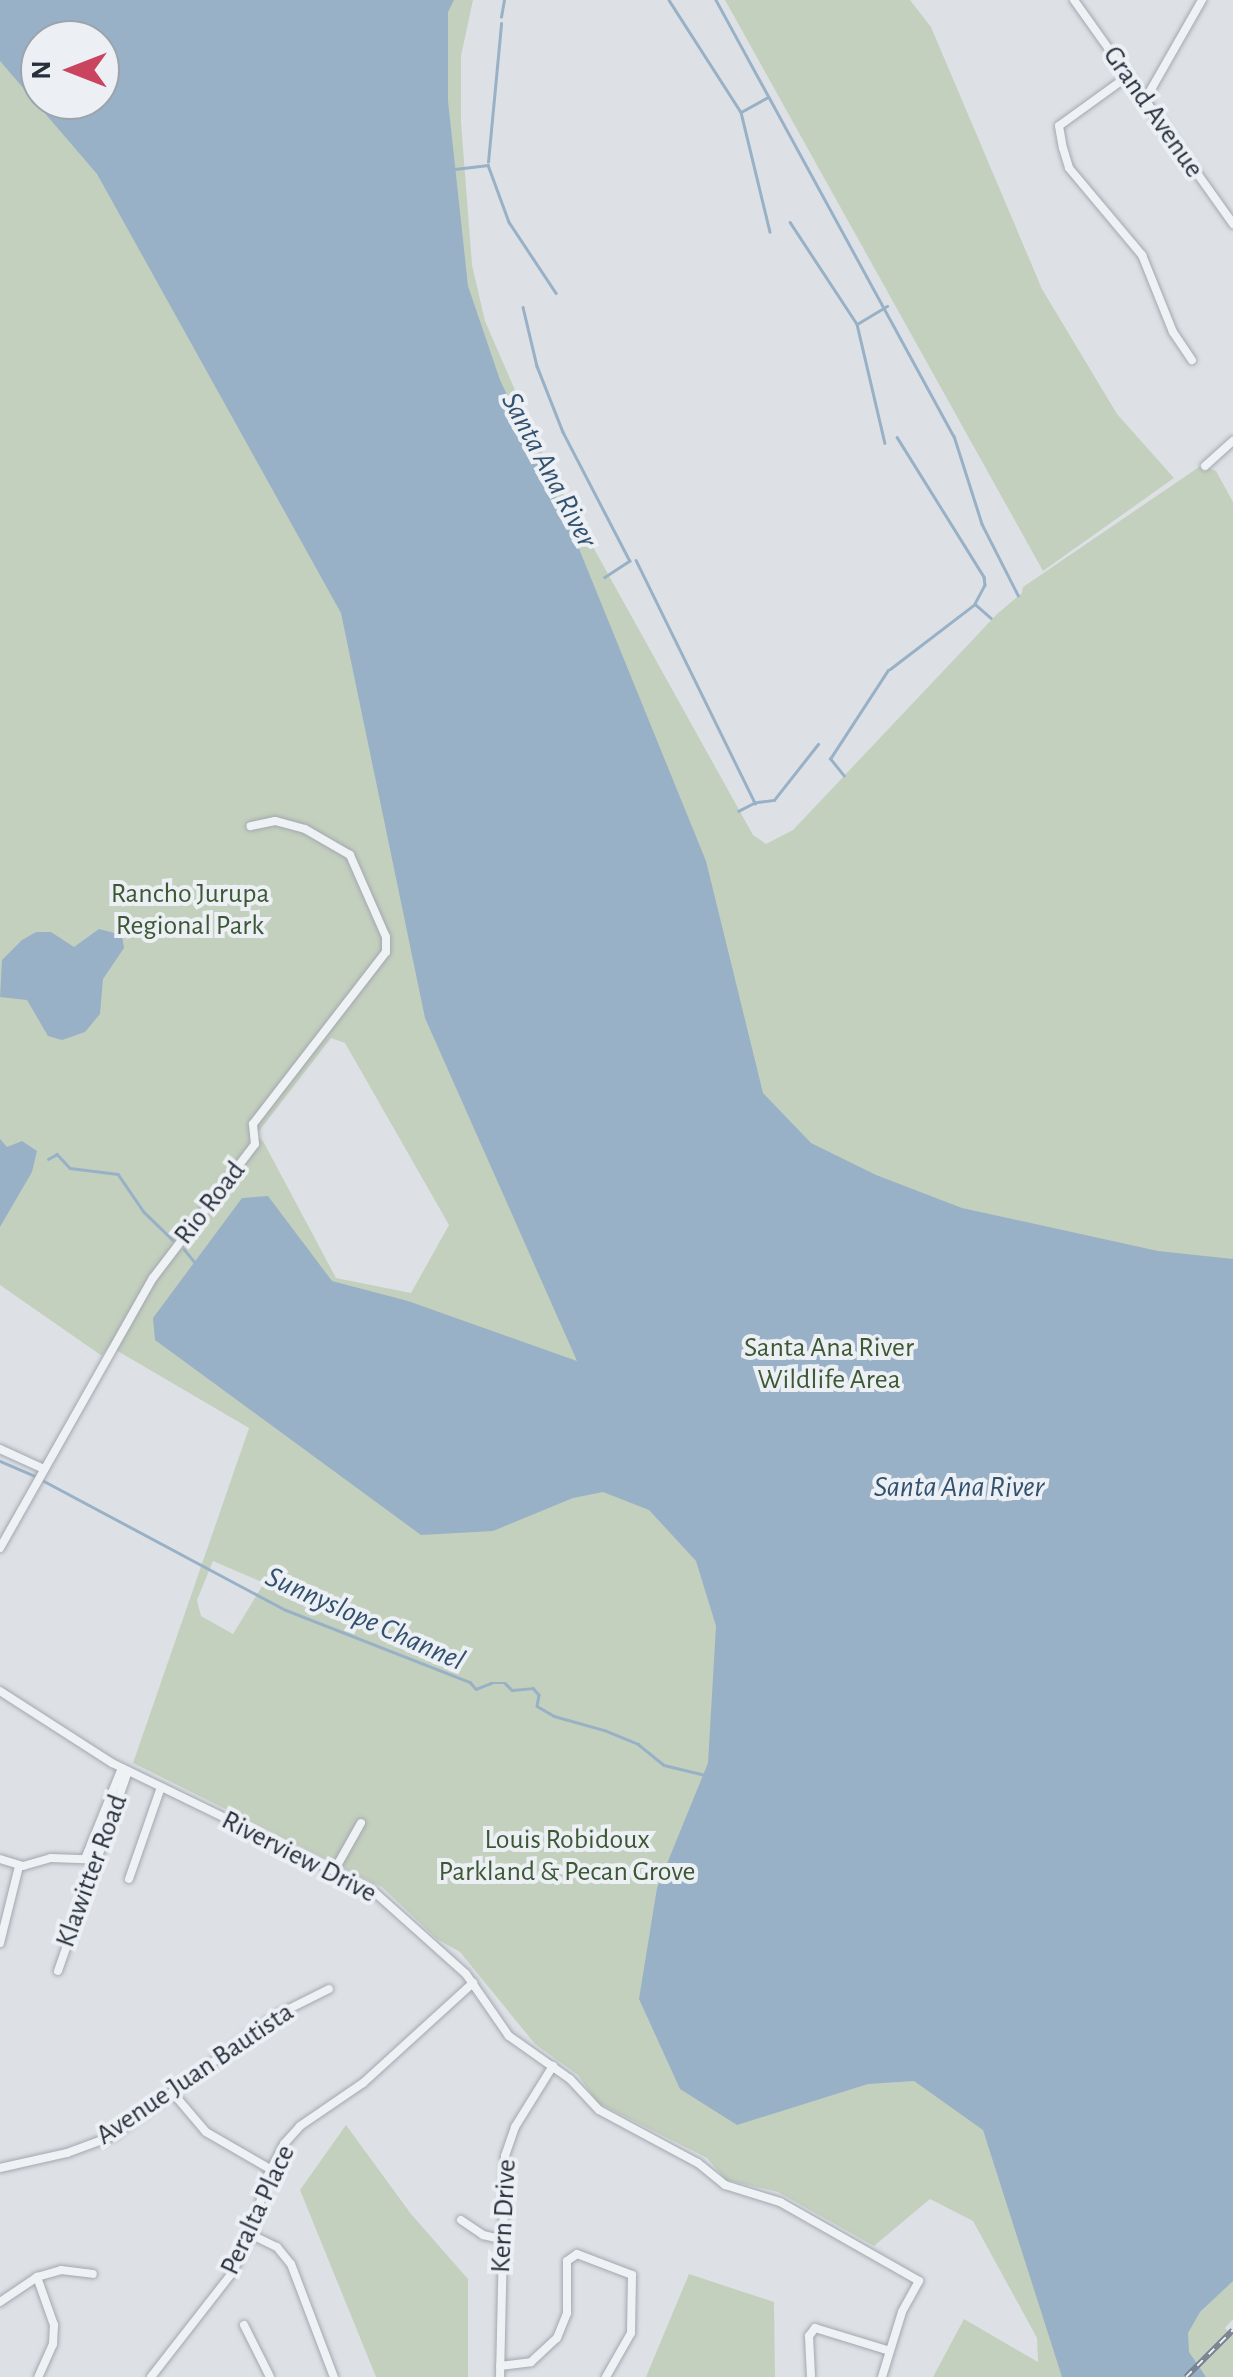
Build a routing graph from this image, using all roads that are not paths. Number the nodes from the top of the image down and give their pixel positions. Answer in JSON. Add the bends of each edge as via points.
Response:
{"nodes":[{"id":1,"x":1074,"y":0,"type":"edge"},
{"id":2,"x":1202,"y":0,"type":"edge"},
{"id":3,"x":1128,"y":76,"type":"junction"},
{"id":4,"x":1144,"y":100,"type":"junction"},
{"id":5,"x":1233,"y":224,"type":"edge"},
{"id":6,"x":1192,"y":360,"type":"dead end"},
{"id":7,"x":1233,"y":441,"type":"edge"},
{"id":8,"x":1204,"y":466,"type":"dead end"},
{"id":9,"x":251,"y":826,"type":"dead end"},
{"id":10,"x":0,"y":1450,"type":"edge"},
{"id":11,"x":41,"y":1475,"type":"junction"},
{"id":12,"x":0,"y":1548,"type":"edge"},
{"id":13,"x":0,"y":1691,"type":"edge"},
{"id":14,"x":125,"y":1770,"type":"junction"},
{"id":15,"x":161,"y":1788,"type":"junction"},
{"id":16,"x":361,"y":1823,"type":"dead end"},
{"id":17,"x":91,"y":1858,"type":"junction"},
{"id":18,"x":0,"y":1859,"type":"edge"},
{"id":19,"x":19,"y":1866,"type":"junction"},
{"id":20,"x":334,"y":1871,"type":"junction"},
{"id":21,"x":130,"y":1878,"type":"dead end"},
{"id":22,"x":0,"y":1943,"type":"edge"},
{"id":23,"x":58,"y":1971,"type":"dead end"},
{"id":24,"x":472,"y":1983,"type":"junction"},
{"id":25,"x":329,"y":1989,"type":"dead end"},
{"id":26,"x":553,"y":2066,"type":"junction"},
{"id":27,"x":172,"y":2092,"type":"junction"},
{"id":28,"x":0,"y":2168,"type":"edge"},
{"id":29,"x":270,"y":2168,"type":"junction"},
{"id":30,"x":461,"y":2220,"type":"dead end"},
{"id":31,"x":252,"y":2235,"type":"junction"},
{"id":32,"x":500,"y":2239,"type":"junction"},
{"id":33,"x":93,"y":2274,"type":"dead end"},
{"id":34,"x":37,"y":2277,"type":"junction"},
{"id":35,"x":0,"y":2302,"type":"edge"},
{"id":36,"x":244,"y":2325,"type":"dead end"},
{"id":37,"x":890,"y":2352,"type":"junction"},
{"id":38,"x":500,"y":2366,"type":"junction"},
{"id":39,"x":38,"y":2377,"type":"edge"},
{"id":40,"x":152,"y":2377,"type":"edge"},
{"id":41,"x":270,"y":2377,"type":"edge"},
{"id":42,"x":334,"y":2377,"type":"edge"},
{"id":43,"x":500,"y":2377,"type":"edge"},
{"id":44,"x":606,"y":2377,"type":"edge"},
{"id":45,"x":811,"y":2377,"type":"edge"},
{"id":46,"x":882,"y":2377,"type":"edge"}],
"edges":[{"from":1,"to":3,"type":"street","name":"Grand Avenue"},
{"from":2,"to":4,"type":"street"},
{"from":3,"to":4,"type":"street","name":"Grand Avenue"},
{"from":3,"to":6,"type":"street","via":[[1059,126],[1069,168],[1142,255],[1173,332]]},
{"from":4,"to":5,"type":"street","name":"Grand Avenue"},
{"from":7,"to":8,"type":"street"},
{"from":9,"to":11,"type":"street","name":"Rio Road","via":[[276,822],[305,829],[350,855],[386,937],[386,952],[253,1124],[255,1144],[152,1278]]},
{"from":10,"to":11,"type":"street"},
{"from":11,"to":12,"type":"street","name":"Rio Road"},
{"from":13,"to":14,"type":"street","name":"Riverview Drive"},
{"from":14,"to":15,"type":"street","name":"Riverview Drive"},
{"from":14,"to":17,"type":"street","name":"Klawitter Road"},
{"from":15,"to":20,"type":"street","name":"Riverview Drive"},
{"from":15,"to":21,"type":"street"},
{"from":16,"to":20,"type":"street"},
{"from":17,"to":19,"type":"street"},
{"from":17,"to":23,"type":"street","name":"Klawitter Road"},
{"from":18,"to":19,"type":"street"},
{"from":19,"to":22,"type":"street"},
{"from":20,"to":24,"type":"street","name":"Riverview Drive","via":[[382,1898]]},
{"from":24,"to":26,"type":"street","name":"Riverview Drive","via":[[500,2027]]},
{"from":24,"to":29,"type":"street","name":"Peralta Place","via":[[363,2082],[300,2126]]},
{"from":25,"to":27,"type":"street","name":"Avenue Juan Bautista","via":[[277,2015]]},
{"from":26,"to":32,"type":"street","name":"Kern Drive","via":[[507,2146]]},
{"from":26,"to":37,"type":"street","name":"Riverview Drive","via":[[599,2110],[724,2185],[780,2202],[918,2280]]},
{"from":27,"to":28,"type":"street","name":"Avenue Juan Bautista","via":[[112,2136]]},
{"from":27,"to":29,"type":"street","via":[[206,2132]]},
{"from":29,"to":31,"type":"street","name":"Peralta Place"},
{"from":30,"to":32,"type":"street"},
{"from":31,"to":40,"type":"street","name":"Peralta Place"},
{"from":31,"to":42,"type":"street","via":[[277,2246],[291,2264]]},
{"from":32,"to":38,"type":"street","name":"Kern Drive"},
{"from":33,"to":34,"type":"street","via":[[60,2270]]},
{"from":34,"to":35,"type":"street"},
{"from":34,"to":39,"type":"street","via":[[54,2325]]},
{"from":36,"to":41,"type":"street"},
{"from":37,"to":45,"type":"street","via":[[814,2328]]},
{"from":37,"to":46,"type":"street"},
{"from":38,"to":43,"type":"street","name":"Kern Drive"},
{"from":38,"to":44,"type":"street","via":[[531,2362],[557,2338],[567,2313],[570,2256],[632,2275],[631,2333]]}]}
